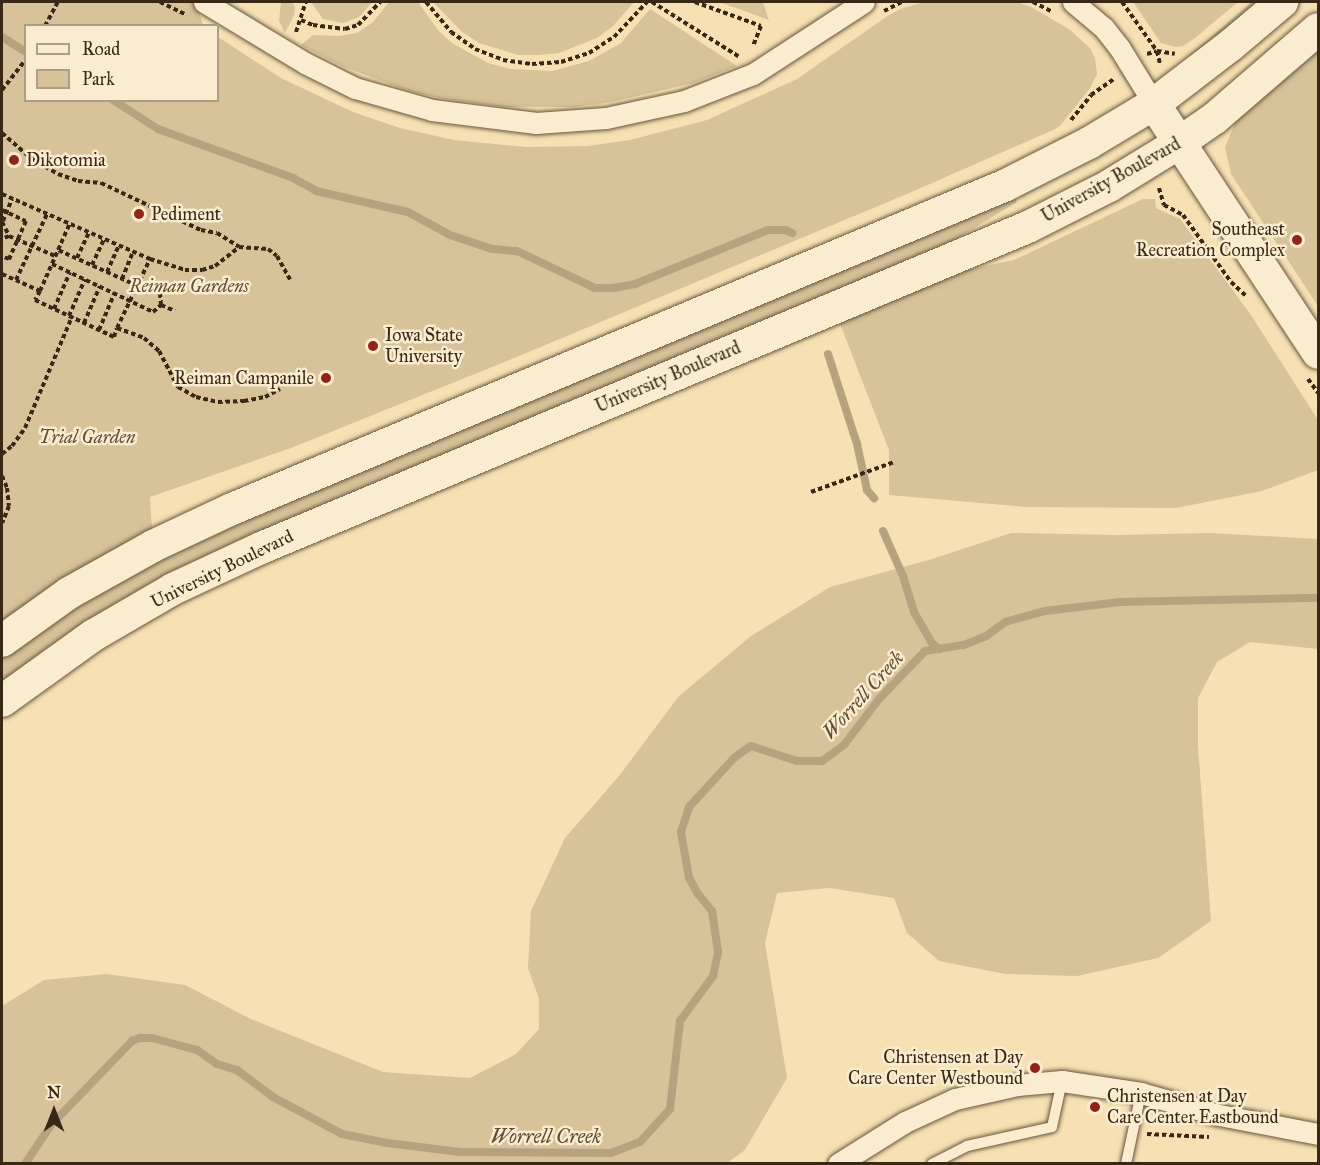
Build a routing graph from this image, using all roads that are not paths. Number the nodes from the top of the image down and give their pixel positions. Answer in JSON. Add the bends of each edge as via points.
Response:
{"nodes":[{"id":1,"x":204,"y":2,"type":"edge"},
{"id":2,"x":864,"y":2,"type":"edge"},
{"id":3,"x":1073,"y":2,"type":"edge"},
{"id":4,"x":1282,"y":2,"type":"edge"},
{"id":5,"x":1318,"y":29,"type":"edge"},
{"id":6,"x":1154,"y":104,"type":"junction"},
{"id":7,"x":1179,"y":143,"type":"junction"},
{"id":8,"x":1318,"y":353,"type":"edge"},
{"id":9,"x":2,"y":641,"type":"edge"},
{"id":10,"x":2,"y":701,"type":"edge"},
{"id":11,"x":1062,"y":1081,"type":"junction"},
{"id":12,"x":1141,"y":1093,"type":"junction"},
{"id":13,"x":1318,"y":1134,"type":"edge"},
{"id":14,"x":838,"y":1164,"type":"edge"},
{"id":15,"x":932,"y":1164,"type":"edge"},
{"id":16,"x":1126,"y":1164,"type":"edge"}],
"edges":[{"from":1,"to":2,"type":"street","via":[[305,63],[356,88],[432,110],[536,123],[606,118],[705,94],[753,74]]},
{"from":3,"to":6,"type":"street","via":[[1119,46]]},
{"from":4,"to":6,"type":"main road"},
{"from":5,"to":7,"type":"main road","name":"University Boulevard","via":[[1250,89]]},
{"from":6,"to":7,"type":"main road"},
{"from":6,"to":9,"type":"main road","via":[[1089,143],[1006,185],[232,509],[153,546],[69,593]]},
{"from":7,"to":8,"type":"main road"},
{"from":7,"to":10,"type":"main road","name":"University Boulevard","via":[[1108,186],[1028,226],[282,539],[173,589],[94,635]]},
{"from":11,"to":12,"type":"street"},
{"from":11,"to":14,"type":"street","via":[[1017,1085],[955,1099],[905,1122]]},
{"from":11,"to":15,"type":"lane","via":[[1052,1127],[967,1146]]},
{"from":12,"to":13,"type":"street","via":[[1214,1114]]},
{"from":12,"to":16,"type":"lane"}]}
